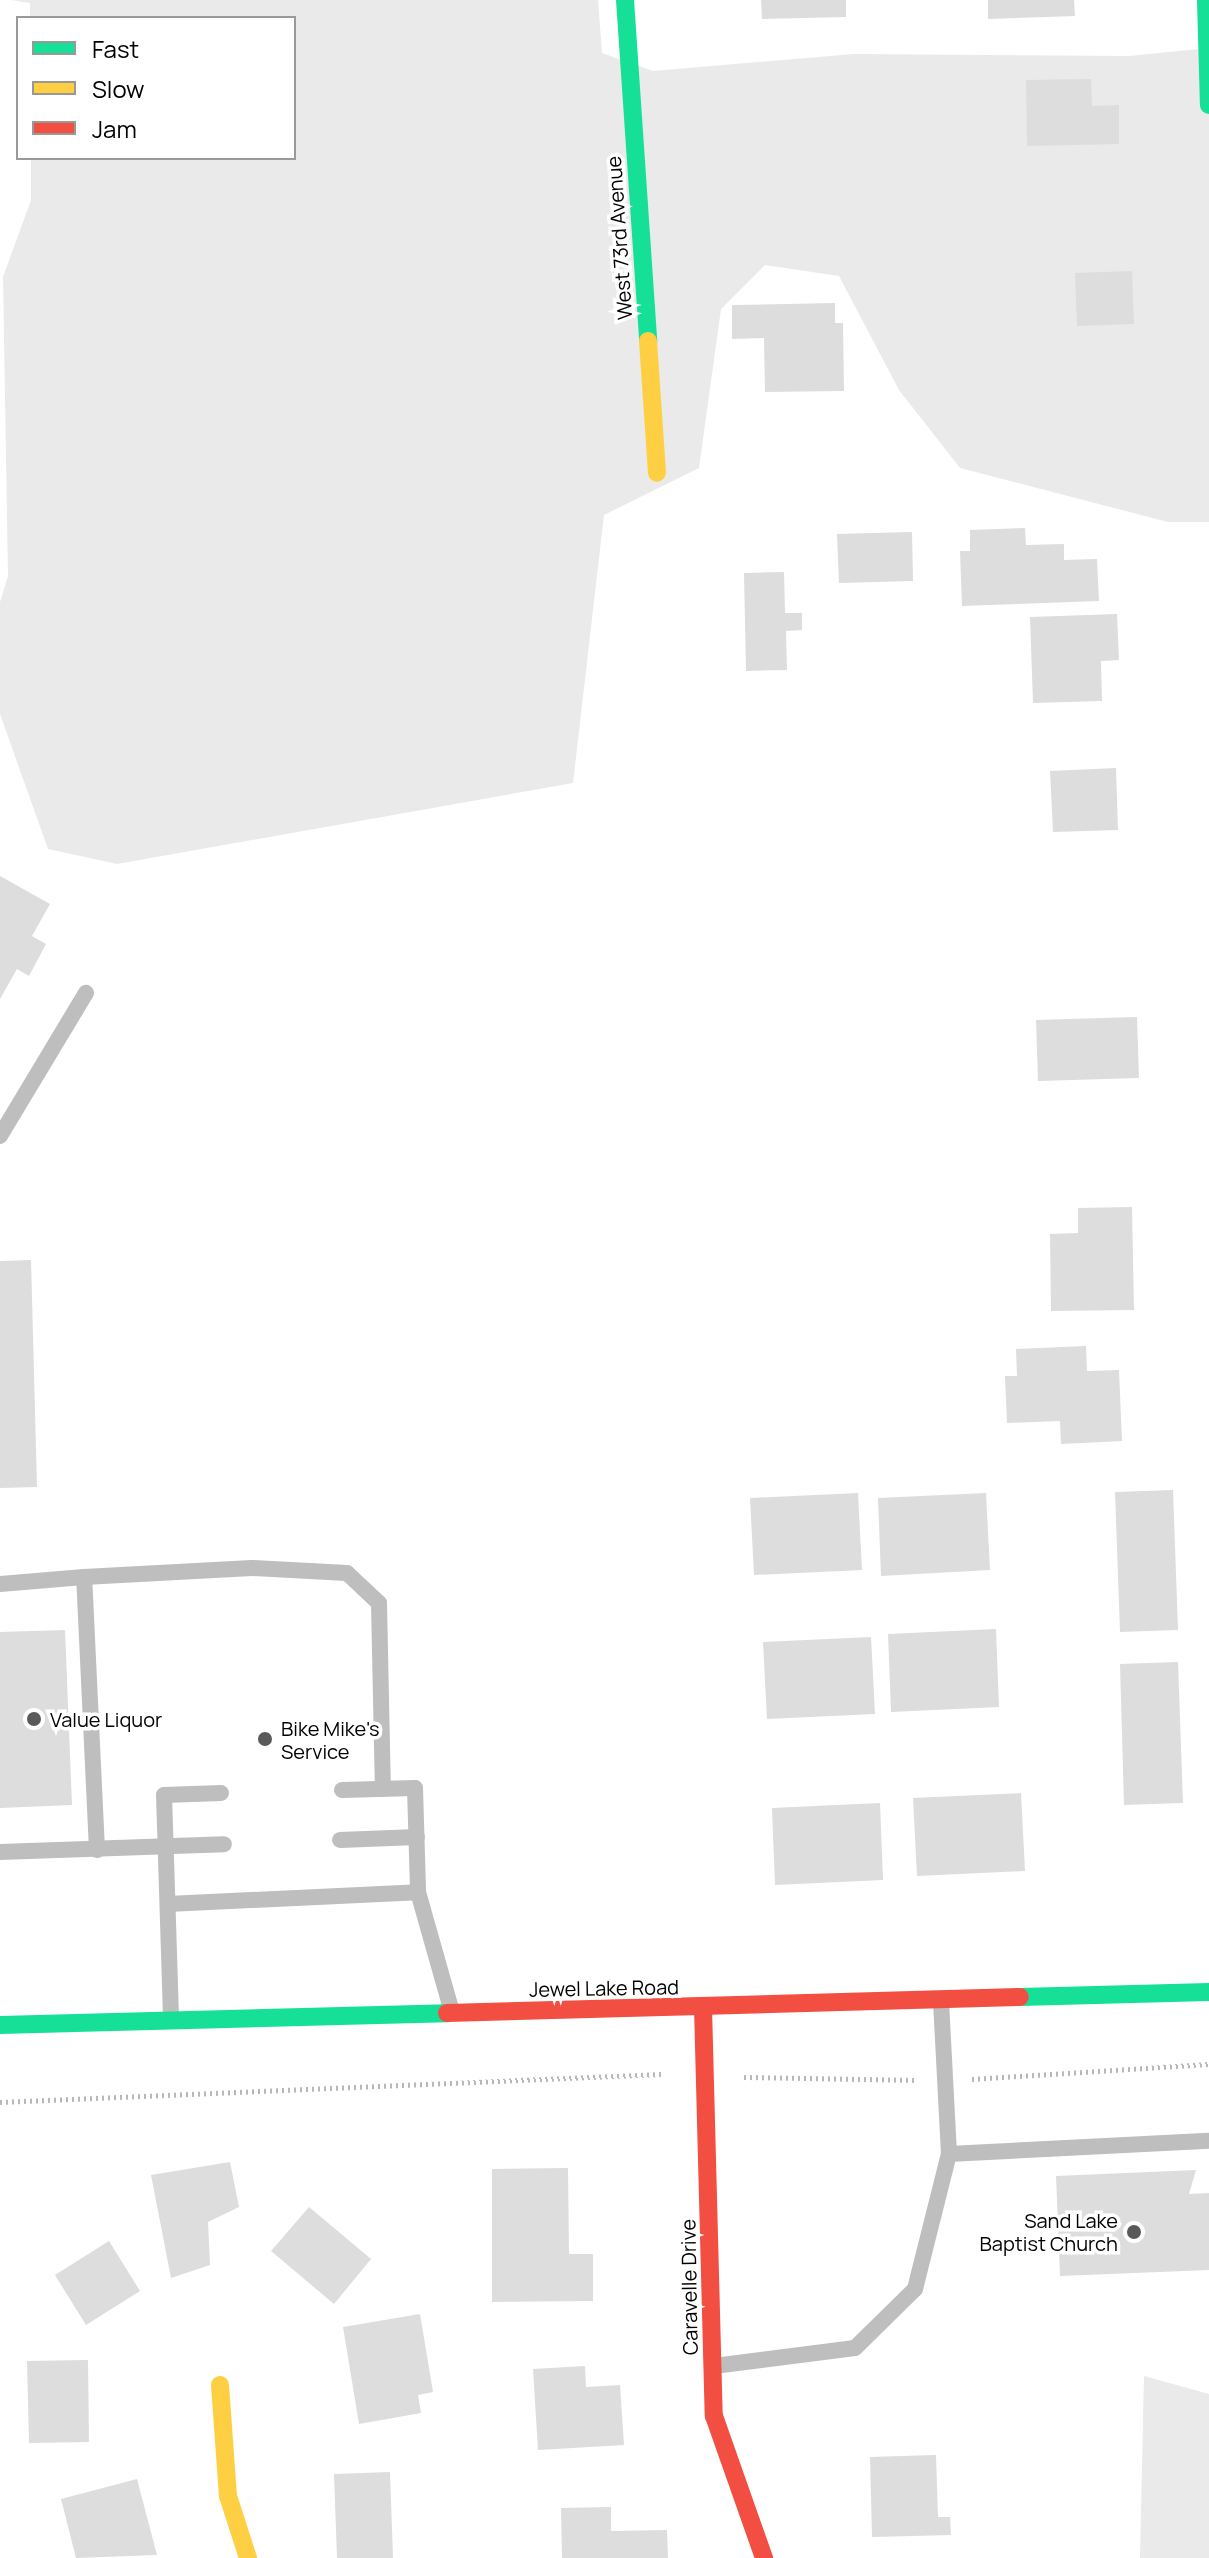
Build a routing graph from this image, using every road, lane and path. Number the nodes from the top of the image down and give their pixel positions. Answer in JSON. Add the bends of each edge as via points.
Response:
{"nodes":[{"id":1,"x":625,"y":0,"type":"edge"},
{"id":2,"x":1206,"y":0,"type":"edge"},
{"id":3,"x":1209,"y":105,"type":"edge"},
{"id":4,"x":657,"y":473,"type":"dead end"},
{"id":5,"x":86,"y":993,"type":"dead end"},
{"id":6,"x":0,"y":1136,"type":"edge"},
{"id":7,"x":84,"y":1577,"type":"junction"},
{"id":8,"x":0,"y":1584,"type":"edge"},
{"id":9,"x":383,"y":1789,"type":"junction"},
{"id":10,"x":342,"y":1790,"type":"dead end"},
{"id":11,"x":221,"y":1793,"type":"dead end"},
{"id":12,"x":417,"y":1837,"type":"junction"},
{"id":13,"x":340,"y":1840,"type":"dead end"},
{"id":14,"x":224,"y":1844,"type":"dead end"},
{"id":15,"x":166,"y":1846,"type":"junction"},
{"id":16,"x":97,"y":1850,"type":"junction"},
{"id":17,"x":0,"y":1852,"type":"edge"},
{"id":18,"x":418,"y":1892,"type":"junction"},
{"id":19,"x":168,"y":1904,"type":"junction"},
{"id":20,"x":1209,"y":1992,"type":"edge"},
{"id":21,"x":941,"y":2000,"type":"junction"},
{"id":22,"x":703,"y":2007,"type":"junction"},
{"id":23,"x":452,"y":2013,"type":"junction"},
{"id":24,"x":171,"y":2021,"type":"junction"},
{"id":25,"x":0,"y":2025,"type":"edge"},
{"id":26,"x":1209,"y":2064,"type":"edge"},
{"id":27,"x":705,"y":2075,"type":"junction"},
{"id":28,"x":945,"y":2080,"type":"junction"},
{"id":29,"x":0,"y":2102,"type":"edge"},
{"id":30,"x":1209,"y":2141,"type":"edge"},
{"id":31,"x":949,"y":2154,"type":"junction"},
{"id":32,"x":713,"y":2367,"type":"junction"},
{"id":33,"x":220,"y":2385,"type":"dead end"},
{"id":34,"x":248,"y":2558,"type":"edge"},
{"id":35,"x":764,"y":2558,"type":"edge"}],
"edges":[{"from":1,"to":4,"type":"street","name":"West 73rd Avenue"},
{"from":2,"to":3,"type":"street"},
{"from":5,"to":6,"type":"lane"},
{"from":7,"to":8,"type":"lane"},
{"from":7,"to":9,"type":"lane","via":[[252,1568],[347,1573],[379,1603]]},
{"from":7,"to":16,"type":"lane"},
{"from":9,"to":10,"type":"lane"},
{"from":9,"to":12,"type":"lane","via":[[415,1788]]},
{"from":11,"to":15,"type":"lane","via":[[164,1795]]},
{"from":12,"to":13,"type":"lane"},
{"from":12,"to":18,"type":"lane"},
{"from":14,"to":15,"type":"lane"},
{"from":15,"to":16,"type":"lane"},
{"from":15,"to":19,"type":"lane"},
{"from":16,"to":17,"type":"lane"},
{"from":18,"to":19,"type":"lane"},
{"from":18,"to":23,"type":"lane"},
{"from":19,"to":24,"type":"lane"},
{"from":20,"to":21,"type":"street","name":"Jewel Lake Road"},
{"from":21,"to":22,"type":"street","name":"Jewel Lake Road"},
{"from":21,"to":28,"type":"lane"},
{"from":22,"to":23,"type":"street","name":"Jewel Lake Road"},
{"from":22,"to":27,"type":"street","name":"Caravelle Drive"},
{"from":23,"to":24,"type":"street","name":"Jewel Lake Road"},
{"from":24,"to":25,"type":"street","name":"Jewel Lake Road"},
{"from":26,"to":28,"type":"path"},
{"from":27,"to":28,"type":"path"},
{"from":27,"to":29,"type":"path"},
{"from":27,"to":32,"type":"street","name":"Caravelle Drive"},
{"from":28,"to":31,"type":"lane"},
{"from":30,"to":31,"type":"lane"},
{"from":31,"to":32,"type":"lane","via":[[915,2289],[855,2348]]},
{"from":32,"to":35,"type":"street","name":"Caravelle Drive","via":[[714,2416]]},
{"from":33,"to":34,"type":"street","via":[[228,2496]]}]}
